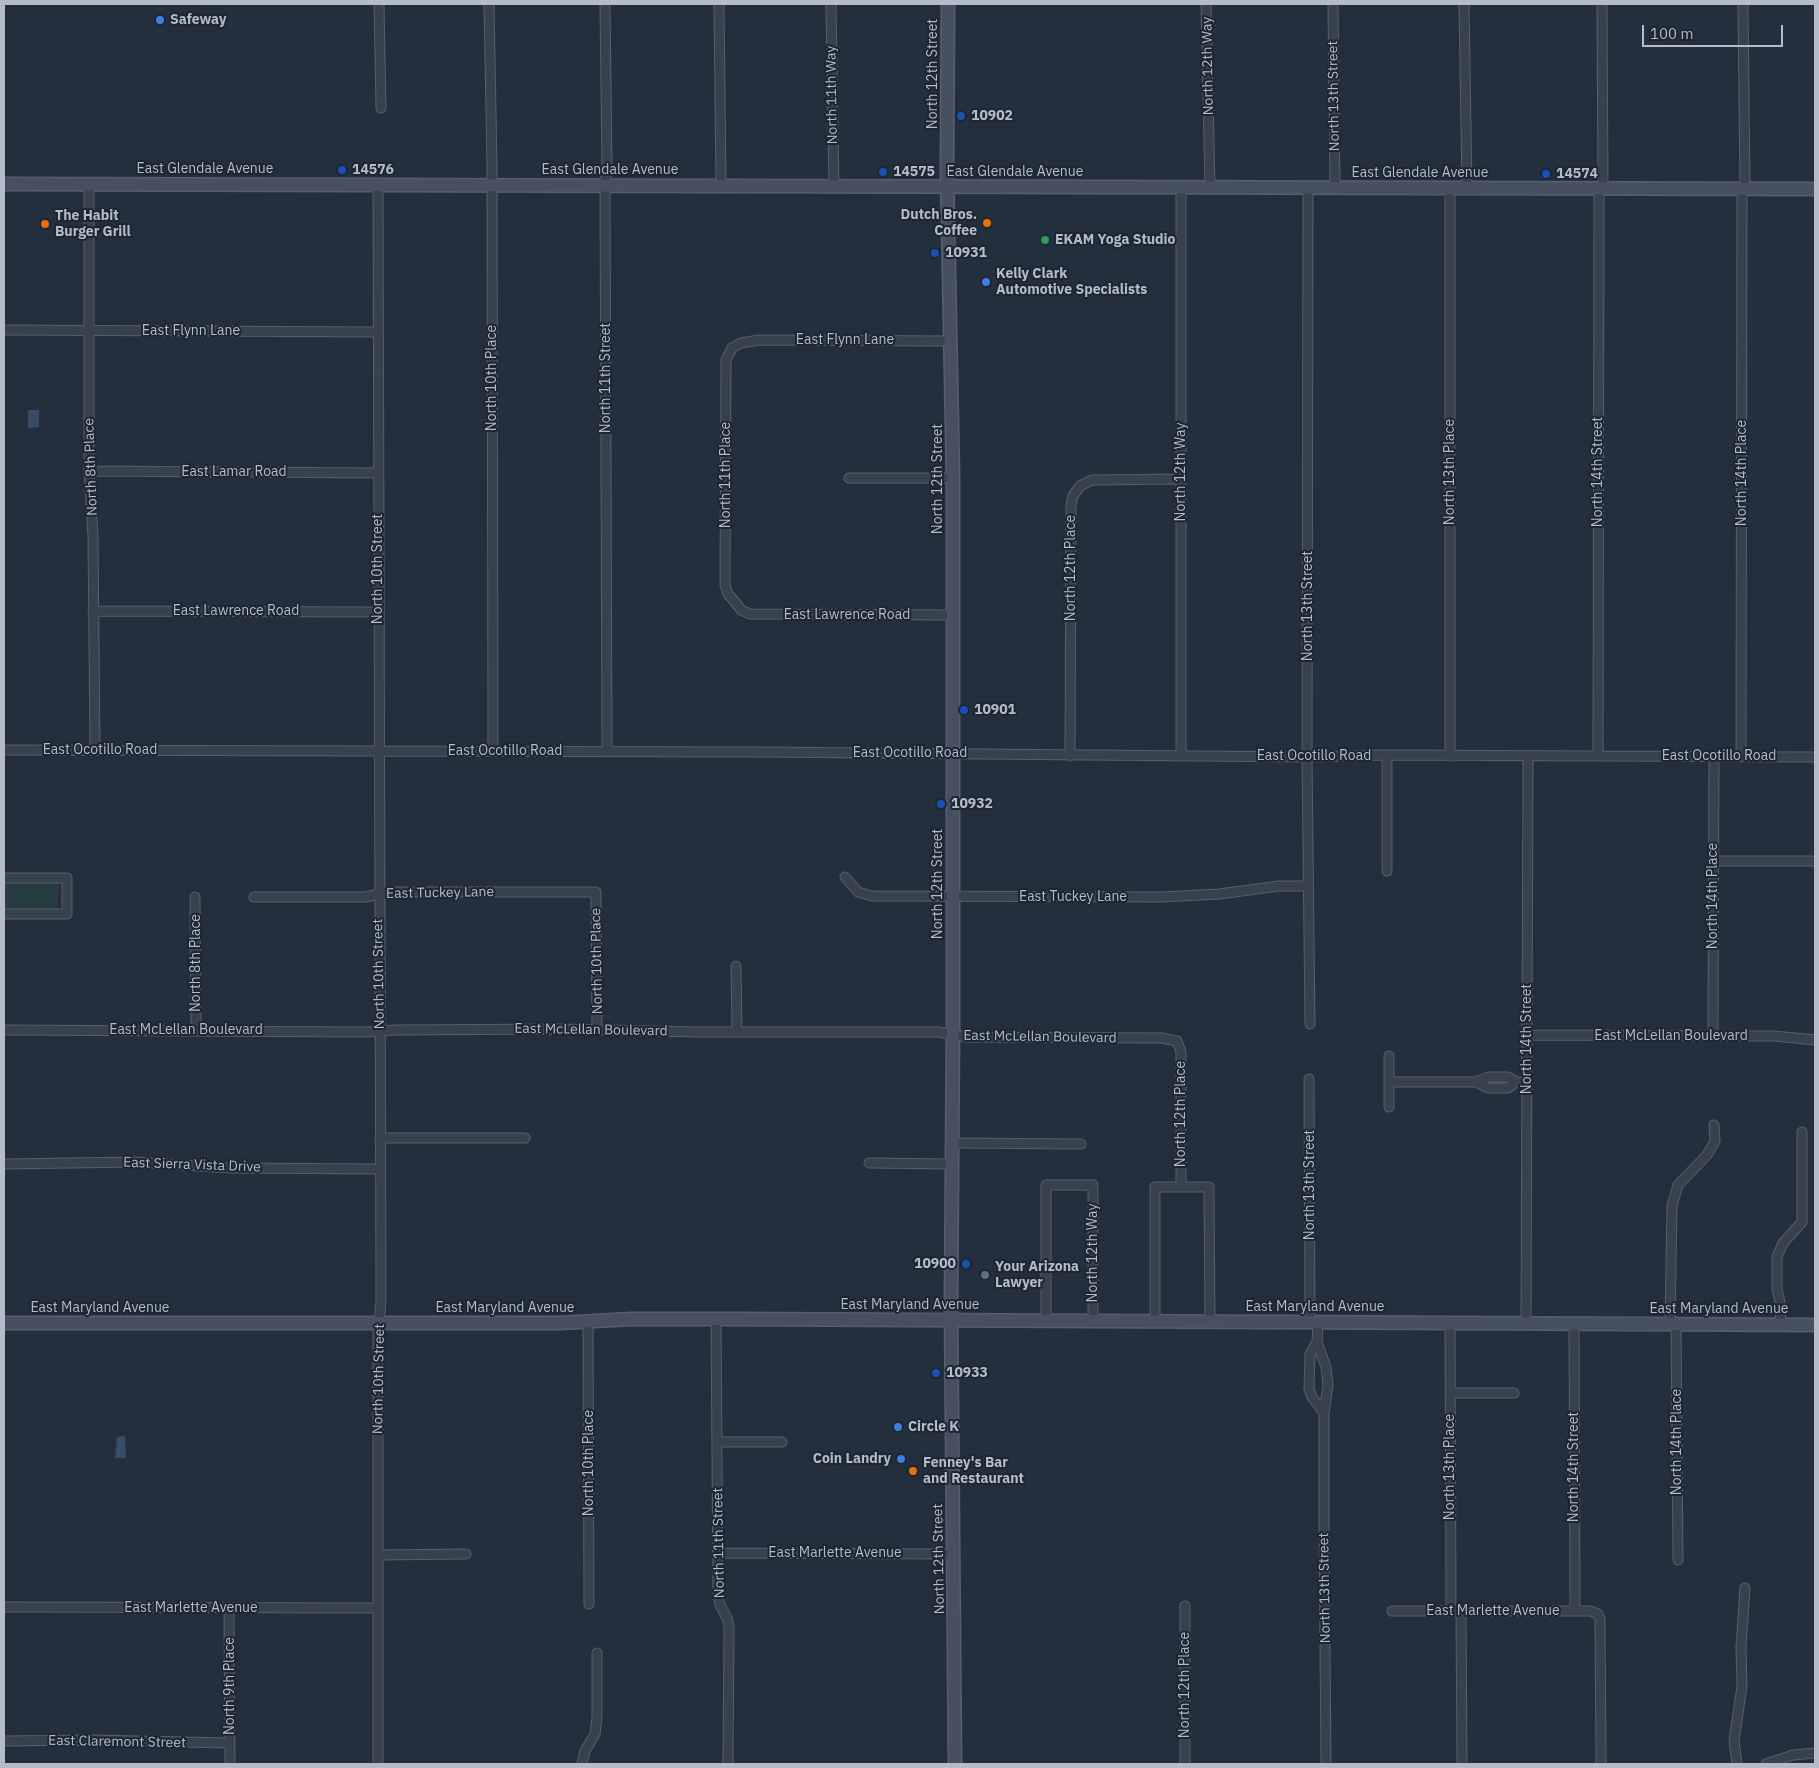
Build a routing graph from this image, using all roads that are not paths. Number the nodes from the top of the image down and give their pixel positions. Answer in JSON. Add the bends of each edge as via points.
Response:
{"nodes":[{"id":1,"x":379,"y":4,"type":"edge"},
{"id":2,"x":489,"y":4,"type":"edge"},
{"id":3,"x":605,"y":4,"type":"edge"},
{"id":4,"x":719,"y":4,"type":"edge"},
{"id":5,"x":831,"y":4,"type":"edge"},
{"id":6,"x":948,"y":4,"type":"edge"},
{"id":7,"x":1206,"y":4,"type":"edge"},
{"id":8,"x":1333,"y":4,"type":"edge"},
{"id":9,"x":1464,"y":4,"type":"edge"},
{"id":10,"x":1602,"y":4,"type":"edge"},
{"id":11,"x":1743,"y":4,"type":"edge"},
{"id":12,"x":381,"y":108,"type":"dead end"},
{"id":13,"x":4,"y":184,"type":"edge"},
{"id":14,"x":89,"y":184,"type":"junction"},
{"id":15,"x":378,"y":184,"type":"junction"},
{"id":16,"x":492,"y":185,"type":"junction"},
{"id":17,"x":605,"y":185,"type":"junction"},
{"id":18,"x":721,"y":186,"type":"junction"},
{"id":19,"x":834,"y":186,"type":"junction"},
{"id":20,"x":947,"y":187,"type":"junction"},
{"id":21,"x":1182,"y":187,"type":"junction"},
{"id":22,"x":1210,"y":187,"type":"junction"},
{"id":23,"x":1308,"y":188,"type":"junction"},
{"id":24,"x":1335,"y":188,"type":"junction"},
{"id":25,"x":1450,"y":188,"type":"junction"},
{"id":26,"x":1467,"y":188,"type":"junction"},
{"id":27,"x":1601,"y":189,"type":"junction"},
{"id":28,"x":1744,"y":189,"type":"junction"},
{"id":29,"x":1815,"y":189,"type":"edge"},
{"id":30,"x":4,"y":330,"type":"edge"},
{"id":31,"x":90,"y":331,"type":"junction"},
{"id":32,"x":378,"y":332,"type":"junction"},
{"id":33,"x":950,"y":341,"type":"junction"},
{"id":34,"x":741,"y":343,"type":"joint"},
{"id":35,"x":89,"y":471,"type":"junction"},
{"id":36,"x":378,"y":473,"type":"junction"},
{"id":37,"x":849,"y":478,"type":"dead end"},
{"id":38,"x":953,"y":478,"type":"junction"},
{"id":39,"x":1181,"y":480,"type":"junction"},
{"id":40,"x":741,"y":610,"type":"joint"},
{"id":41,"x":93,"y":611,"type":"junction"},
{"id":42,"x":378,"y":612,"type":"junction"},
{"id":43,"x":953,"y":616,"type":"junction"},
{"id":44,"x":4,"y":750,"type":"edge"},
{"id":45,"x":95,"y":750,"type":"junction"},
{"id":46,"x":378,"y":751,"type":"junction"},
{"id":47,"x":493,"y":752,"type":"junction"},
{"id":48,"x":606,"y":752,"type":"junction"},
{"id":49,"x":953,"y":753,"type":"junction"},
{"id":50,"x":1387,"y":755,"type":"junction"},
{"id":51,"x":1528,"y":755,"type":"junction"},
{"id":52,"x":1598,"y":755,"type":"junction"},
{"id":53,"x":1070,"y":756,"type":"junction"},
{"id":54,"x":1181,"y":756,"type":"junction"},
{"id":55,"x":1450,"y":756,"type":"junction"},
{"id":56,"x":1741,"y":756,"type":"junction"},
{"id":57,"x":1815,"y":756,"type":"edge"},
{"id":58,"x":1307,"y":757,"type":"junction"},
{"id":59,"x":1714,"y":757,"type":"junction"},
{"id":60,"x":1713,"y":861,"type":"junction"},
{"id":61,"x":1813,"y":861,"type":"dead end"},
{"id":62,"x":1387,"y":871,"type":"dead end"},
{"id":63,"x":4,"y":878,"type":"edge"},
{"id":64,"x":844,"y":878,"type":"dead end"},
{"id":65,"x":1308,"y":886,"type":"junction"},
{"id":66,"x":596,"y":892,"type":"joint"},
{"id":67,"x":379,"y":894,"type":"junction"},
{"id":68,"x":254,"y":896,"type":"dead end"},
{"id":69,"x":953,"y":896,"type":"junction"},
{"id":70,"x":195,"y":897,"type":"dead end"},
{"id":71,"x":4,"y":914,"type":"edge"},
{"id":72,"x":736,"y":966,"type":"dead end"},
{"id":73,"x":1310,"y":1024,"type":"dead end"},
{"id":74,"x":4,"y":1030,"type":"edge"},
{"id":75,"x":196,"y":1030,"type":"junction"},
{"id":76,"x":597,"y":1030,"type":"junction"},
{"id":77,"x":380,"y":1031,"type":"junction"},
{"id":78,"x":737,"y":1031,"type":"junction"},
{"id":79,"x":953,"y":1035,"type":"junction"},
{"id":80,"x":1527,"y":1036,"type":"junction"},
{"id":81,"x":1713,"y":1036,"type":"junction"},
{"id":82,"x":1815,"y":1040,"type":"edge"},
{"id":83,"x":1177,"y":1041,"type":"joint"},
{"id":84,"x":1389,"y":1056,"type":"dead end"},
{"id":85,"x":1497,"y":1076,"type":"junction"},
{"id":86,"x":1309,"y":1079,"type":"dead end"},
{"id":87,"x":1389,"y":1082,"type":"junction"},
{"id":88,"x":1476,"y":1082,"type":"junction"},
{"id":89,"x":1516,"y":1082,"type":"junction"},
{"id":90,"x":1527,"y":1082,"type":"junction"},
{"id":91,"x":1497,"y":1088,"type":"junction"},
{"id":92,"x":1389,"y":1107,"type":"dead end"},
{"id":93,"x":1714,"y":1125,"type":"dead end"},
{"id":94,"x":1802,"y":1132,"type":"dead end"},
{"id":95,"x":380,"y":1138,"type":"junction"},
{"id":96,"x":525,"y":1138,"type":"dead end"},
{"id":97,"x":952,"y":1143,"type":"junction"},
{"id":98,"x":1081,"y":1144,"type":"dead end"},
{"id":99,"x":869,"y":1163,"type":"dead end"},
{"id":100,"x":4,"y":1164,"type":"edge"},
{"id":101,"x":952,"y":1164,"type":"junction"},
{"id":102,"x":380,"y":1169,"type":"junction"},
{"id":103,"x":1181,"y":1187,"type":"junction"},
{"id":104,"x":716,"y":1319,"type":"junction"},
{"id":105,"x":951,"y":1321,"type":"junction"},
{"id":106,"x":588,"y":1322,"type":"junction"},
{"id":107,"x":1046,"y":1322,"type":"junction"},
{"id":108,"x":1093,"y":1322,"type":"junction"},
{"id":109,"x":1155,"y":1322,"type":"junction"},
{"id":110,"x":1210,"y":1322,"type":"junction"},
{"id":111,"x":1314,"y":1322,"type":"junction"},
{"id":112,"x":4,"y":1323,"type":"edge"},
{"id":113,"x":379,"y":1323,"type":"junction"},
{"id":114,"x":1574,"y":1323,"type":"junction"},
{"id":115,"x":1450,"y":1324,"type":"junction"},
{"id":116,"x":1526,"y":1324,"type":"junction"},
{"id":117,"x":1673,"y":1324,"type":"junction"},
{"id":118,"x":1780,"y":1325,"type":"junction"},
{"id":119,"x":1815,"y":1325,"type":"edge"},
{"id":120,"x":1317,"y":1342,"type":"junction"},
{"id":121,"x":1450,"y":1393,"type":"junction"},
{"id":122,"x":1514,"y":1393,"type":"dead end"},
{"id":123,"x":1324,"y":1412,"type":"junction"},
{"id":124,"x":718,"y":1442,"type":"junction"},
{"id":125,"x":782,"y":1442,"type":"dead end"},
{"id":126,"x":717,"y":1553,"type":"junction"},
{"id":127,"x":466,"y":1554,"type":"dead end"},
{"id":128,"x":954,"y":1554,"type":"junction"},
{"id":129,"x":379,"y":1555,"type":"junction"},
{"id":130,"x":1678,"y":1560,"type":"dead end"},
{"id":131,"x":1744,"y":1588,"type":"dead end"},
{"id":132,"x":589,"y":1604,"type":"dead end"},
{"id":133,"x":1185,"y":1606,"type":"dead end"},
{"id":134,"x":4,"y":1607,"type":"edge"},
{"id":135,"x":378,"y":1608,"type":"junction"},
{"id":136,"x":229,"y":1609,"type":"junction"},
{"id":137,"x":1392,"y":1611,"type":"dead end"},
{"id":138,"x":1451,"y":1611,"type":"junction"},
{"id":139,"x":1461,"y":1611,"type":"junction"},
{"id":140,"x":1574,"y":1611,"type":"junction"},
{"id":141,"x":597,"y":1653,"type":"dead end"},
{"id":142,"x":4,"y":1741,"type":"edge"},
{"id":143,"x":230,"y":1743,"type":"junction"},
{"id":144,"x":1815,"y":1753,"type":"edge"},
{"id":145,"x":230,"y":1764,"type":"edge"},
{"id":146,"x":378,"y":1764,"type":"edge"},
{"id":147,"x":582,"y":1764,"type":"edge"},
{"id":148,"x":728,"y":1764,"type":"edge"},
{"id":149,"x":955,"y":1764,"type":"edge"},
{"id":150,"x":1185,"y":1764,"type":"edge"},
{"id":151,"x":1326,"y":1764,"type":"edge"},
{"id":152,"x":1462,"y":1764,"type":"edge"},
{"id":153,"x":1601,"y":1764,"type":"edge"},
{"id":154,"x":1737,"y":1764,"type":"edge"},
{"id":155,"x":1766,"y":1764,"type":"edge"}],
"edges":[{"from":1,"to":12,"type":"street"},
{"from":2,"to":16,"type":"street","name":"North 10th Place"},
{"from":3,"to":17,"type":"street","name":"North 11th Street"},
{"from":4,"to":18,"type":"street"},
{"from":5,"to":19,"type":"street","name":"North 11th Way"},
{"from":6,"to":20,"type":"street","name":"North 12th Street"},
{"from":7,"to":22,"type":"street","name":"North 12th Way"},
{"from":8,"to":24,"type":"street","name":"North 13th Street"},
{"from":9,"to":26,"type":"street"},
{"from":10,"to":27,"type":"street","name":"North 14th Street"},
{"from":11,"to":28,"type":"street","name":"North 14th Place"},
{"from":13,"to":14,"type":"street","name":"East Glendale Avenue"},
{"from":14,"to":15,"type":"street","name":"East Glendale Avenue"},
{"from":14,"to":31,"type":"street","name":"North 8th Place"},
{"from":15,"to":16,"type":"street","name":"East Glendale Avenue"},
{"from":15,"to":32,"type":"street","name":"North 10th Street"},
{"from":16,"to":17,"type":"street","name":"East Glendale Avenue"},
{"from":16,"to":47,"type":"street","name":"North 10th Place"},
{"from":17,"to":18,"type":"street","name":"East Glendale Avenue"},
{"from":17,"to":48,"type":"street","name":"North 11th Street"},
{"from":18,"to":19,"type":"street","name":"East Glendale Avenue"},
{"from":19,"to":20,"type":"street","name":"East Glendale Avenue"},
{"from":20,"to":21,"type":"street","name":"East Glendale Avenue"},
{"from":20,"to":33,"type":"street","name":"North 12th Street"},
{"from":21,"to":22,"type":"street","name":"East Glendale Avenue"},
{"from":21,"to":39,"type":"street","name":"North 12th Way"},
{"from":22,"to":23,"type":"street","name":"East Glendale Avenue"},
{"from":23,"to":24,"type":"street","name":"East Glendale Avenue"},
{"from":23,"to":58,"type":"street","name":"North 13th Street"},
{"from":24,"to":25,"type":"street","name":"East Glendale Avenue"},
{"from":25,"to":26,"type":"street","name":"East Glendale Avenue"},
{"from":25,"to":55,"type":"street","name":"North 13th Place"},
{"from":26,"to":27,"type":"street","name":"East Glendale Avenue"},
{"from":27,"to":28,"type":"street","name":"East Glendale Avenue"},
{"from":27,"to":52,"type":"street","name":"North 14th Street"},
{"from":28,"to":29,"type":"street","name":"East Glendale Avenue"},
{"from":28,"to":56,"type":"street","name":"North 14th Place"},
{"from":30,"to":31,"type":"street","name":"East Flynn Lane"},
{"from":31,"to":32,"type":"street","name":"East Flynn Lane"},
{"from":31,"to":35,"type":"street","name":"North 8th Place"},
{"from":32,"to":36,"type":"street","name":"North 10th Street"},
{"from":33,"to":34,"type":"street","name":"East Flynn Lane","via":[[759,340]]},
{"from":33,"to":38,"type":"street","name":"North 12th Street"},
{"from":34,"to":40,"type":"street","name":"North 11th Place","via":[[732,348],[726,360],[725,585]]},
{"from":35,"to":36,"type":"street","name":"East Lamar Road"},
{"from":35,"to":41,"type":"street","name":"North 8th Place"},
{"from":36,"to":42,"type":"street","name":"North 10th Street"},
{"from":37,"to":38,"type":"street"},
{"from":38,"to":43,"type":"street","name":"North 12th Street"},
{"from":39,"to":53,"type":"street","name":"North 12th Place","via":[[1092,480],[1080,486],[1073,496]]},
{"from":39,"to":54,"type":"street","name":"North 12th Way"},
{"from":40,"to":43,"type":"street","name":"East Lawrence Road","via":[[750,614]]},
{"from":41,"to":42,"type":"street","name":"East Lawrence Road"},
{"from":41,"to":45,"type":"street","name":"North 8th Place"},
{"from":42,"to":46,"type":"street","name":"North 10th Street"},
{"from":43,"to":49,"type":"street","name":"North 12th Street"},
{"from":44,"to":45,"type":"street","name":"East Ocotillo Road"},
{"from":45,"to":46,"type":"street","name":"East Ocotillo Road"},
{"from":46,"to":47,"type":"street","name":"East Ocotillo Road"},
{"from":46,"to":67,"type":"street","name":"North 10th Street"},
{"from":47,"to":48,"type":"street","name":"East Ocotillo Road"},
{"from":48,"to":49,"type":"street","name":"East Ocotillo Road"},
{"from":49,"to":53,"type":"street","name":"East Ocotillo Road"},
{"from":49,"to":69,"type":"street","name":"North 12th Street"},
{"from":50,"to":55,"type":"street","name":"East Ocotillo Road"},
{"from":50,"to":58,"type":"street","name":"East Ocotillo Road"},
{"from":50,"to":62,"type":"street"},
{"from":51,"to":52,"type":"street","name":"East Ocotillo Road"},
{"from":51,"to":55,"type":"street","name":"East Ocotillo Road"},
{"from":51,"to":80,"type":"street","name":"North 14th Street"},
{"from":52,"to":59,"type":"street","name":"East Ocotillo Road"},
{"from":53,"to":54,"type":"street","name":"East Ocotillo Road"},
{"from":54,"to":58,"type":"street","name":"East Ocotillo Road"},
{"from":56,"to":57,"type":"street","name":"East Ocotillo Road"},
{"from":56,"to":59,"type":"street","name":"East Ocotillo Road"},
{"from":58,"to":65,"type":"street","name":"North 13th Street"},
{"from":59,"to":60,"type":"street","name":"North 14th Place"},
{"from":60,"to":61,"type":"street"},
{"from":60,"to":81,"type":"street","name":"North 14th Place"},
{"from":63,"to":71,"type":"street","via":[[67,878],[67,914]]},
{"from":64,"to":69,"type":"street","name":"East Tuckey Lane","via":[[858,892],[872,896]]},
{"from":65,"to":69,"type":"street","name":"East Tuckey Lane","via":[[1162,898]]},
{"from":65,"to":73,"type":"street","name":"North 13th Street"},
{"from":66,"to":67,"type":"street","name":"East Tuckey Lane"},
{"from":66,"to":76,"type":"street","name":"North 10th Place"},
{"from":67,"to":68,"type":"street","name":"East Tuckey Lane"},
{"from":67,"to":77,"type":"street","name":"North 10th Street"},
{"from":69,"to":79,"type":"street","name":"North 12th Street"},
{"from":70,"to":75,"type":"street","name":"North 8th Place"},
{"from":72,"to":78,"type":"street"},
{"from":74,"to":75,"type":"street","name":"East McLellan Boulevard"},
{"from":75,"to":77,"type":"street","name":"East McLellan Boulevard"},
{"from":76,"to":77,"type":"street","name":"East McLellan Boulevard"},
{"from":76,"to":78,"type":"street","name":"East McLellan Boulevard"},
{"from":77,"to":95,"type":"street","name":"North 10th Street"},
{"from":78,"to":79,"type":"street","name":"East McLellan Boulevard","via":[[938,1032]]},
{"from":79,"to":83,"type":"street","name":"East McLellan Boulevard","via":[[1161,1038]]},
{"from":79,"to":97,"type":"street","name":"North 12th Street"},
{"from":80,"to":81,"type":"street","name":"East McLellan Boulevard"},
{"from":80,"to":90,"type":"street","name":"North 14th Street"},
{"from":81,"to":82,"type":"street","name":"East McLellan Boulevard"},
{"from":83,"to":103,"type":"street","name":"North 12th Place","via":[[1181,1052]]},
{"from":84,"to":87,"type":"street"},
{"from":85,"to":88,"type":"street"},
{"from":85,"to":89,"type":"street","via":[[1508,1076]]},
{"from":85,"to":91,"type":"street"},
{"from":86,"to":111,"type":"street","name":"North 13th Street"},
{"from":87,"to":88,"type":"street"},
{"from":87,"to":92,"type":"street"},
{"from":88,"to":91,"type":"street"},
{"from":89,"to":90,"type":"street"},
{"from":89,"to":91,"type":"street","via":[[1508,1088]]},
{"from":90,"to":116,"type":"street","name":"North 14th Street"},
{"from":93,"to":117,"type":"street","name":"North 14th Place","via":[[1715,1142],[1678,1185],[1672,1206]]},
{"from":94,"to":118,"type":"street","via":[[1802,1222],[1783,1243],[1777,1258]]},
{"from":95,"to":96,"type":"street"},
{"from":95,"to":102,"type":"street","name":"North 10th Street"},
{"from":97,"to":98,"type":"street"},
{"from":97,"to":101,"type":"street","name":"North 12th Street"},
{"from":99,"to":101,"type":"street"},
{"from":100,"to":102,"type":"street","name":"East Sierra Vista Drive","via":[[135,1162],[230,1168]]},
{"from":101,"to":105,"type":"street","name":"North 12th Street"},
{"from":102,"to":113,"type":"street","name":"North 10th Street"},
{"from":103,"to":109,"type":"street","via":[[1155,1187]]},
{"from":103,"to":110,"type":"street","via":[[1209,1187]]},
{"from":104,"to":105,"type":"street","name":"East Maryland Avenue"},
{"from":104,"to":106,"type":"street","name":"East Maryland Avenue"},
{"from":104,"to":124,"type":"street","name":"North 11th Street"},
{"from":105,"to":107,"type":"street","name":"East Maryland Avenue"},
{"from":105,"to":128,"type":"street","name":"North 12th Street"},
{"from":106,"to":113,"type":"street","name":"East Maryland Avenue"},
{"from":106,"to":132,"type":"street","name":"North 10th Place"},
{"from":107,"to":108,"type":"street","name":"East Maryland Avenue"},
{"from":107,"to":108,"type":"street","name":"North 12th Way","via":[[1046,1185],[1093,1185]]},
{"from":108,"to":109,"type":"street","name":"East Maryland Avenue"},
{"from":109,"to":110,"type":"street","name":"East Maryland Avenue"},
{"from":110,"to":111,"type":"street","name":"East Maryland Avenue"},
{"from":111,"to":115,"type":"street","name":"East Maryland Avenue"},
{"from":111,"to":120,"type":"street","name":"North 13th Street"},
{"from":112,"to":113,"type":"street","name":"East Maryland Avenue"},
{"from":113,"to":129,"type":"street","name":"North 10th Street"},
{"from":114,"to":116,"type":"street","name":"East Maryland Avenue"},
{"from":114,"to":117,"type":"street","name":"East Maryland Avenue"},
{"from":114,"to":140,"type":"street","name":"North 14th Street"},
{"from":115,"to":116,"type":"street","name":"East Maryland Avenue"},
{"from":115,"to":121,"type":"street","name":"North 13th Place"},
{"from":117,"to":118,"type":"street","name":"East Maryland Avenue"},
{"from":117,"to":130,"type":"street","name":"North 14th Place"},
{"from":118,"to":119,"type":"street","name":"East Maryland Avenue"},
{"from":120,"to":123,"type":"street","name":"North 13th Street","via":[[1326,1367],[1328,1385]]},
{"from":120,"to":123,"type":"street","name":"North 13th Street","via":[[1310,1354],[1309,1389]]},
{"from":121,"to":122,"type":"street"},
{"from":121,"to":138,"type":"street","name":"North 13th Place"},
{"from":123,"to":151,"type":"street","name":"North 13th Street"},
{"from":124,"to":125,"type":"street"},
{"from":124,"to":126,"type":"street","name":"North 11th Street"},
{"from":126,"to":128,"type":"street","name":"East Marlette Avenue"},
{"from":126,"to":148,"type":"street","name":"North 11th Street","via":[[720,1605],[729,1626]]},
{"from":127,"to":129,"type":"street"},
{"from":128,"to":149,"type":"street","name":"North 12th Street"},
{"from":129,"to":135,"type":"street","name":"North 10th Street"},
{"from":131,"to":154,"type":"street","via":[[1742,1686],[1734,1741]]},
{"from":133,"to":150,"type":"street","name":"North 12th Place"},
{"from":134,"to":136,"type":"street","name":"East Marlette Avenue"},
{"from":135,"to":136,"type":"street","name":"East Marlette Avenue"},
{"from":135,"to":146,"type":"street","name":"North 10th Street"},
{"from":136,"to":143,"type":"street","name":"North 9th Place"},
{"from":137,"to":138,"type":"street","name":"East Marlette Avenue"},
{"from":138,"to":139,"type":"street","name":"East Marlette Avenue"},
{"from":139,"to":140,"type":"street","name":"East Marlette Avenue"},
{"from":139,"to":152,"type":"street"},
{"from":140,"to":153,"type":"street","name":"East Marlette Avenue","via":[[1594,1612],[1600,1619]]},
{"from":141,"to":147,"type":"street","via":[[595,1734]]},
{"from":142,"to":143,"type":"street","name":"East Claremont Street"},
{"from":143,"to":145,"type":"street","name":"North 9th Place"},
{"from":144,"to":155,"type":"street","via":[[1793,1755]]}]}
